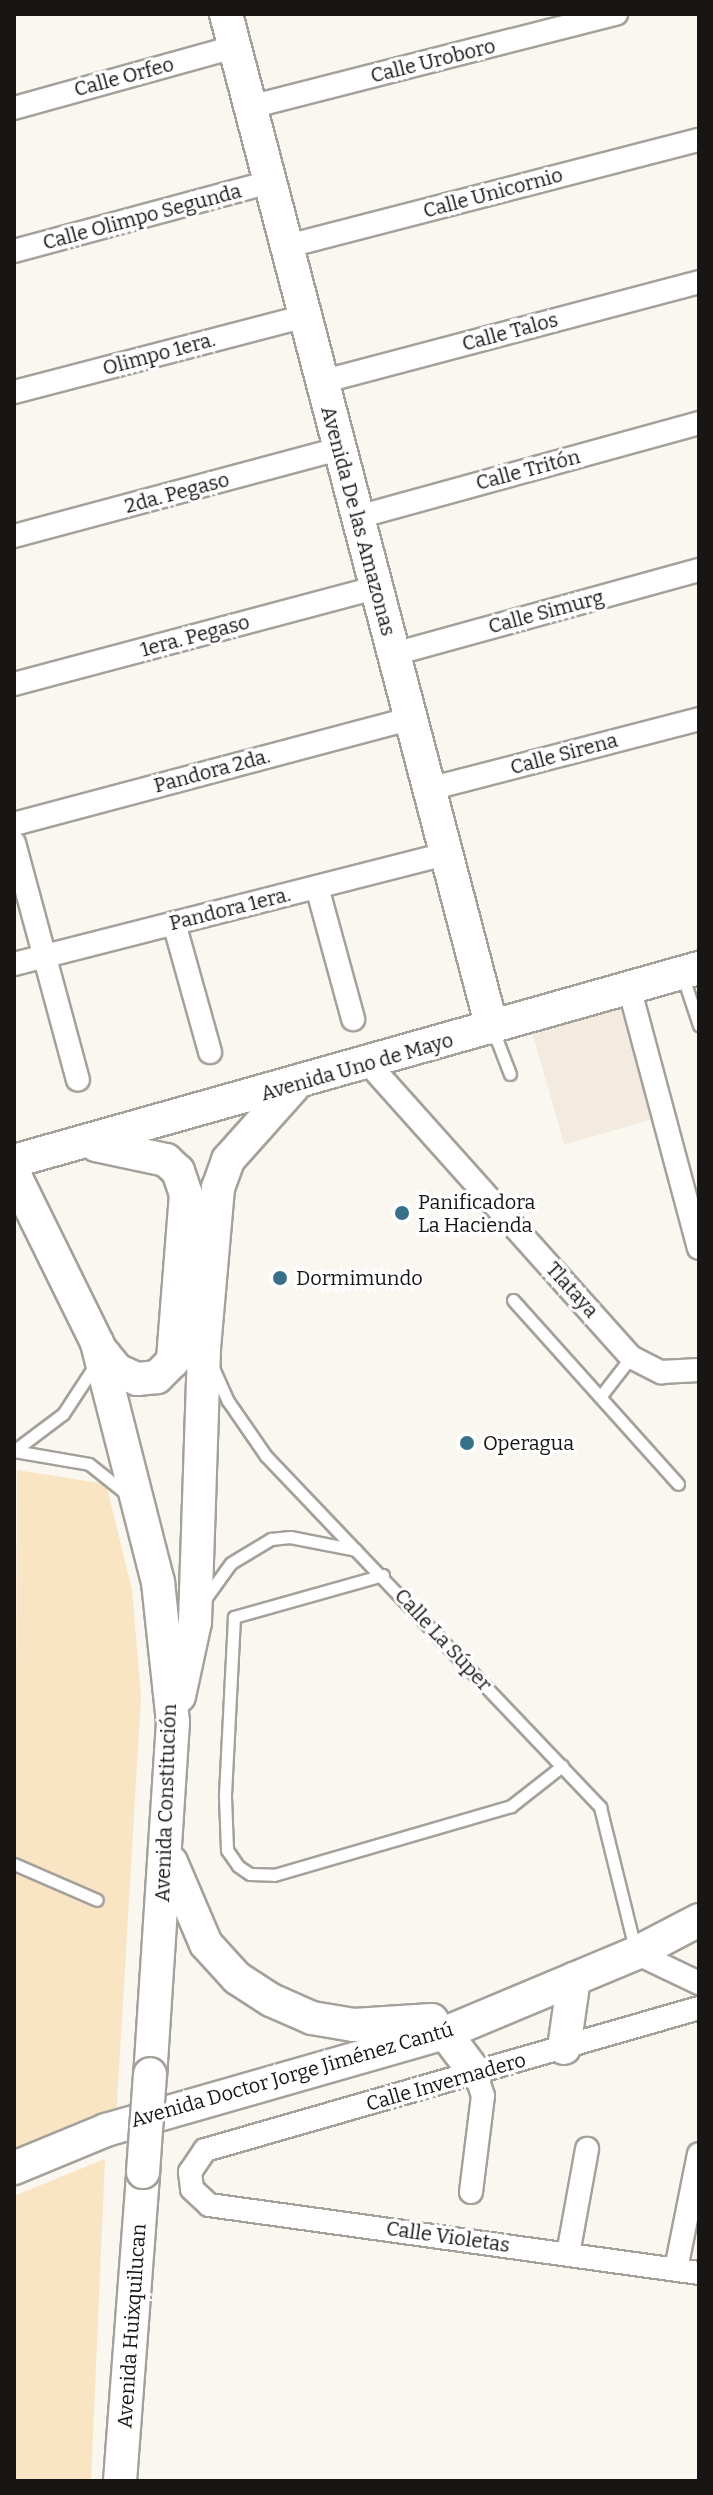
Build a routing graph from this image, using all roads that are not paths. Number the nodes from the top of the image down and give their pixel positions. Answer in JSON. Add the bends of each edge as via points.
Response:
{"nodes":[{"id":1,"x":226,"y":14,"type":"edge"},
{"id":2,"x":616,"y":14,"type":"edge"},
{"id":3,"x":234,"y":47,"type":"junction"},
{"id":4,"x":250,"y":107,"type":"junction"},
{"id":5,"x":14,"y":108,"type":"edge"},
{"id":6,"x":699,"y":140,"type":"edge"},
{"id":7,"x":269,"y":182,"type":"junction"},
{"id":8,"x":288,"y":246,"type":"junction"},
{"id":9,"x":14,"y":251,"type":"edge"},
{"id":10,"x":699,"y":282,"type":"edge"},
{"id":11,"x":305,"y":316,"type":"junction"},
{"id":12,"x":321,"y":382,"type":"junction"},
{"id":13,"x":14,"y":392,"type":"edge"},
{"id":14,"x":699,"y":423,"type":"edge"},
{"id":15,"x":339,"y":449,"type":"junction"},
{"id":16,"x":358,"y":517,"type":"junction"},
{"id":17,"x":14,"y":536,"type":"edge"},
{"id":18,"x":699,"y":570,"type":"edge"},
{"id":19,"x":376,"y":588,"type":"junction"},
{"id":20,"x":394,"y":654,"type":"junction"},
{"id":21,"x":14,"y":684,"type":"edge"},
{"id":22,"x":411,"y":718,"type":"junction"},
{"id":23,"x":699,"y":719,"type":"edge"},
{"id":24,"x":429,"y":789,"type":"junction"},
{"id":25,"x":14,"y":824,"type":"edge"},
{"id":26,"x":14,"y":843,"type":"edge"},
{"id":27,"x":446,"y":854,"type":"junction"},
{"id":28,"x":317,"y":887,"type":"junction"},
{"id":29,"x":174,"y":923,"type":"junction"},
{"id":30,"x":45,"y":956,"type":"junction"},
{"id":31,"x":14,"y":964,"type":"edge"},
{"id":32,"x":690,"y":970,"type":"edge"},
{"id":33,"x":629,"y":987,"type":"junction"},
{"id":34,"x":353,"y":1019,"type":"dead end"},
{"id":35,"x":699,"y":1025,"type":"edge"},
{"id":36,"x":492,"y":1028,"type":"junction"},
{"id":37,"x":210,"y":1052,"type":"dead end"},
{"id":38,"x":368,"y":1063,"type":"junction"},
{"id":39,"x":510,"y":1074,"type":"dead end"},
{"id":40,"x":78,"y":1080,"type":"dead end"},
{"id":41,"x":295,"y":1086,"type":"junction"},
{"id":42,"x":85,"y":1143,"type":"junction"},
{"id":43,"x":14,"y":1161,"type":"edge"},
{"id":44,"x":14,"y":1174,"type":"edge"},
{"id":45,"x":699,"y":1248,"type":"edge"},
{"id":46,"x":513,"y":1300,"type":"dead end"},
{"id":47,"x":204,"y":1348,"type":"junction"},
{"id":48,"x":99,"y":1349,"type":"junction"},
{"id":49,"x":631,"y":1357,"type":"junction"},
{"id":50,"x":699,"y":1370,"type":"edge"},
{"id":51,"x":600,"y":1397,"type":"junction"},
{"id":52,"x":14,"y":1450,"type":"edge"},
{"id":53,"x":678,"y":1484,"type":"dead end"},
{"id":54,"x":143,"y":1509,"type":"junction"},
{"id":55,"x":360,"y":1551,"type":"junction"},
{"id":56,"x":383,"y":1575,"type":"junction"},
{"id":57,"x":195,"y":1622,"type":"junction"},
{"id":58,"x":173,"y":1722,"type":"junction"},
{"id":59,"x":562,"y":1766,"type":"junction"},
{"id":60,"x":167,"y":1847,"type":"junction"},
{"id":61,"x":14,"y":1864,"type":"edge"},
{"id":62,"x":97,"y":1900,"type":"dead end"},
{"id":63,"x":699,"y":1920,"type":"edge"},
{"id":64,"x":636,"y":1953,"type":"junction"},
{"id":65,"x":574,"y":1979,"type":"junction"},
{"id":66,"x":699,"y":1983,"type":"edge"},
{"id":67,"x":699,"y":2008,"type":"edge"},
{"id":68,"x":498,"y":2010,"type":"junction"},
{"id":69,"x":445,"y":2033,"type":"junction"},
{"id":70,"x":564,"y":2048,"type":"junction"},
{"id":71,"x":476,"y":2074,"type":"junction"},
{"id":72,"x":587,"y":2149,"type":"dead end"},
{"id":73,"x":699,"y":2154,"type":"edge"},
{"id":74,"x":14,"y":2168,"type":"edge"},
{"id":75,"x":143,"y":2172,"type":"joint"},
{"id":76,"x":471,"y":2192,"type":"dead end"},
{"id":77,"x":198,"y":2199,"type":"joint"},
{"id":78,"x":568,"y":2254,"type":"junction"},
{"id":79,"x":676,"y":2269,"type":"junction"},
{"id":80,"x":699,"y":2273,"type":"edge"},
{"id":81,"x":120,"y":2481,"type":"edge"}],
"edges":[{"from":1,"to":3,"type":"main road","name":"Avenida De las Amazonas"},
{"from":2,"to":4,"type":"street","name":"Calle Uroboro"},
{"from":3,"to":4,"type":"main road","name":"Avenida De las Amazonas"},
{"from":3,"to":5,"type":"street","name":"Calle Orfeo"},
{"from":4,"to":7,"type":"main road","name":"Avenida De las Amazonas"},
{"from":6,"to":8,"type":"street","name":"Calle Unicornio"},
{"from":7,"to":8,"type":"main road","name":"Avenida De las Amazonas"},
{"from":7,"to":9,"type":"street","name":"Calle Olimpo Segunda"},
{"from":8,"to":11,"type":"main road","name":"Avenida De las Amazonas"},
{"from":10,"to":12,"type":"street","name":"Calle Talos"},
{"from":11,"to":12,"type":"main road","name":"Avenida De las Amazonas"},
{"from":11,"to":13,"type":"street","name":"Olimpo 1era."},
{"from":12,"to":15,"type":"main road","name":"Avenida De las Amazonas"},
{"from":14,"to":16,"type":"street","name":"Calle Tritón"},
{"from":15,"to":16,"type":"main road","name":"Avenida De las Amazonas"},
{"from":15,"to":17,"type":"street","name":"2da. Pegaso"},
{"from":16,"to":19,"type":"main road","name":"Avenida De las Amazonas"},
{"from":18,"to":20,"type":"street","name":"Calle Simurg"},
{"from":19,"to":20,"type":"main road","name":"Avenida De las Amazonas"},
{"from":19,"to":21,"type":"street","name":"1era. Pegaso"},
{"from":20,"to":22,"type":"main road","name":"Avenida De las Amazonas"},
{"from":22,"to":24,"type":"main road","name":"Avenida De las Amazonas"},
{"from":22,"to":25,"type":"street","name":"Pandora 2da."},
{"from":23,"to":24,"type":"street","name":"Calle Sirena"},
{"from":24,"to":27,"type":"main road","name":"Avenida De las Amazonas"},
{"from":26,"to":30,"type":"street"},
{"from":27,"to":28,"type":"street","name":"Pandora 1era."},
{"from":27,"to":36,"type":"main road","name":"Avenida De las Amazonas"},
{"from":28,"to":29,"type":"street","name":"Pandora 1era."},
{"from":28,"to":34,"type":"street"},
{"from":29,"to":30,"type":"street","name":"Pandora 1era."},
{"from":29,"to":37,"type":"street"},
{"from":30,"to":31,"type":"street","name":"Pandora 1era."},
{"from":30,"to":40,"type":"street"},
{"from":32,"to":33,"type":"main road","name":"Avenida Uno de Mayo"},
{"from":32,"to":35,"type":"lane"},
{"from":33,"to":36,"type":"main road","name":"Avenida Uno de Mayo"},
{"from":33,"to":45,"type":"street"},
{"from":36,"to":38,"type":"main road","name":"Avenida Uno de Mayo"},
{"from":36,"to":39,"type":"lane"},
{"from":38,"to":41,"type":"main road","name":"Avenida Uno de Mayo"},
{"from":38,"to":49,"type":"street","name":"Tlataya"},
{"from":41,"to":42,"type":"main road","name":"Avenida Uno de Mayo"},
{"from":41,"to":47,"type":"main road","via":[[228,1160],[218,1188]]},
{"from":42,"to":43,"type":"main road","name":"Avenida Uno de Mayo"},
{"from":42,"to":48,"type":"main road","via":[[159,1156],[178,1171],[186,1194],[173,1361],[157,1377],[137,1379],[117,1370]]},
{"from":44,"to":48,"type":"main road","name":"Avenida Constitución","via":[[52,1243]]},
{"from":46,"to":51,"type":"lane"},
{"from":47,"to":55,"type":"lane","name":"Calle La Súper","via":[[246,1431]]},
{"from":47,"to":57,"type":"main road"},
{"from":48,"to":52,"type":"lane","via":[[63,1414]]},
{"from":48,"to":54,"type":"main road","name":"Avenida Constitución"},
{"from":49,"to":50,"type":"street","name":"Tlataya","via":[[661,1372]]},
{"from":49,"to":51,"type":"lane"},
{"from":51,"to":53,"type":"lane"},
{"from":52,"to":54,"type":"lane","via":[[89,1464]]},
{"from":54,"to":58,"type":"main road","name":"Avenida Constitución","via":[[158,1582]]},
{"from":55,"to":56,"type":"lane","name":"Calle La Súper"},
{"from":55,"to":57,"type":"lane","via":[[290,1537],[250,1548],[219,1574]]},
{"from":56,"to":59,"type":"lane","name":"Calle La Súper"},
{"from":56,"to":59,"type":"lane","via":[[234,1617],[225,1797],[227,1850],[238,1866],[250,1874],[274,1875],[511,1806]]},
{"from":57,"to":58,"type":"main road"},
{"from":58,"to":60,"type":"main road","name":"Avenida Constitución"},
{"from":59,"to":64,"type":"lane","name":"Calle La Súper","via":[[600,1807]]},
{"from":60,"to":68,"type":"main road","via":[[184,1901],[206,1944],[237,1978],[271,2000],[312,2018],[354,2025],[395,2025]]},
{"from":60,"to":75,"type":"main road","name":"Avenida Constitución","bridge":true},
{"from":61,"to":62,"type":"lane"},
{"from":63,"to":64,"type":"main road","name":"Avenida Doctor Jorge Jiménez Cantú"},
{"from":64,"to":65,"type":"main road","name":"Avenida Doctor Jorge Jiménez Cantú"},
{"from":64,"to":66,"type":"street"},
{"from":65,"to":68,"type":"main road","name":"Avenida Doctor Jorge Jiménez Cantú"},
{"from":65,"to":70,"type":"main road"},
{"from":67,"to":70,"type":"street","name":"Calle Invernadero"},
{"from":68,"to":69,"type":"main road","name":"Avenida Doctor Jorge Jiménez Cantú"},
{"from":69,"to":71,"type":"main road"},
{"from":69,"to":74,"type":"main road","name":"Avenida Doctor Jorge Jiménez Cantú","via":[[106,2130]]},
{"from":70,"to":71,"type":"street","name":"Calle Invernadero"},
{"from":71,"to":76,"type":"street","via":[[483,2096]]},
{"from":71,"to":77,"type":"street","name":"Calle Invernadero","via":[[205,2150],[190,2172]]},
{"from":72,"to":78,"type":"street"},
{"from":73,"to":79,"type":"street"},
{"from":75,"to":81,"type":"main road","name":"Avenida Huixquilucan"},
{"from":77,"to":78,"type":"street","name":"Calle Violetas","via":[[209,2205]]},
{"from":78,"to":79,"type":"street","name":"Calle Violetas"},
{"from":79,"to":80,"type":"street","name":"Calle Violetas"}]}
